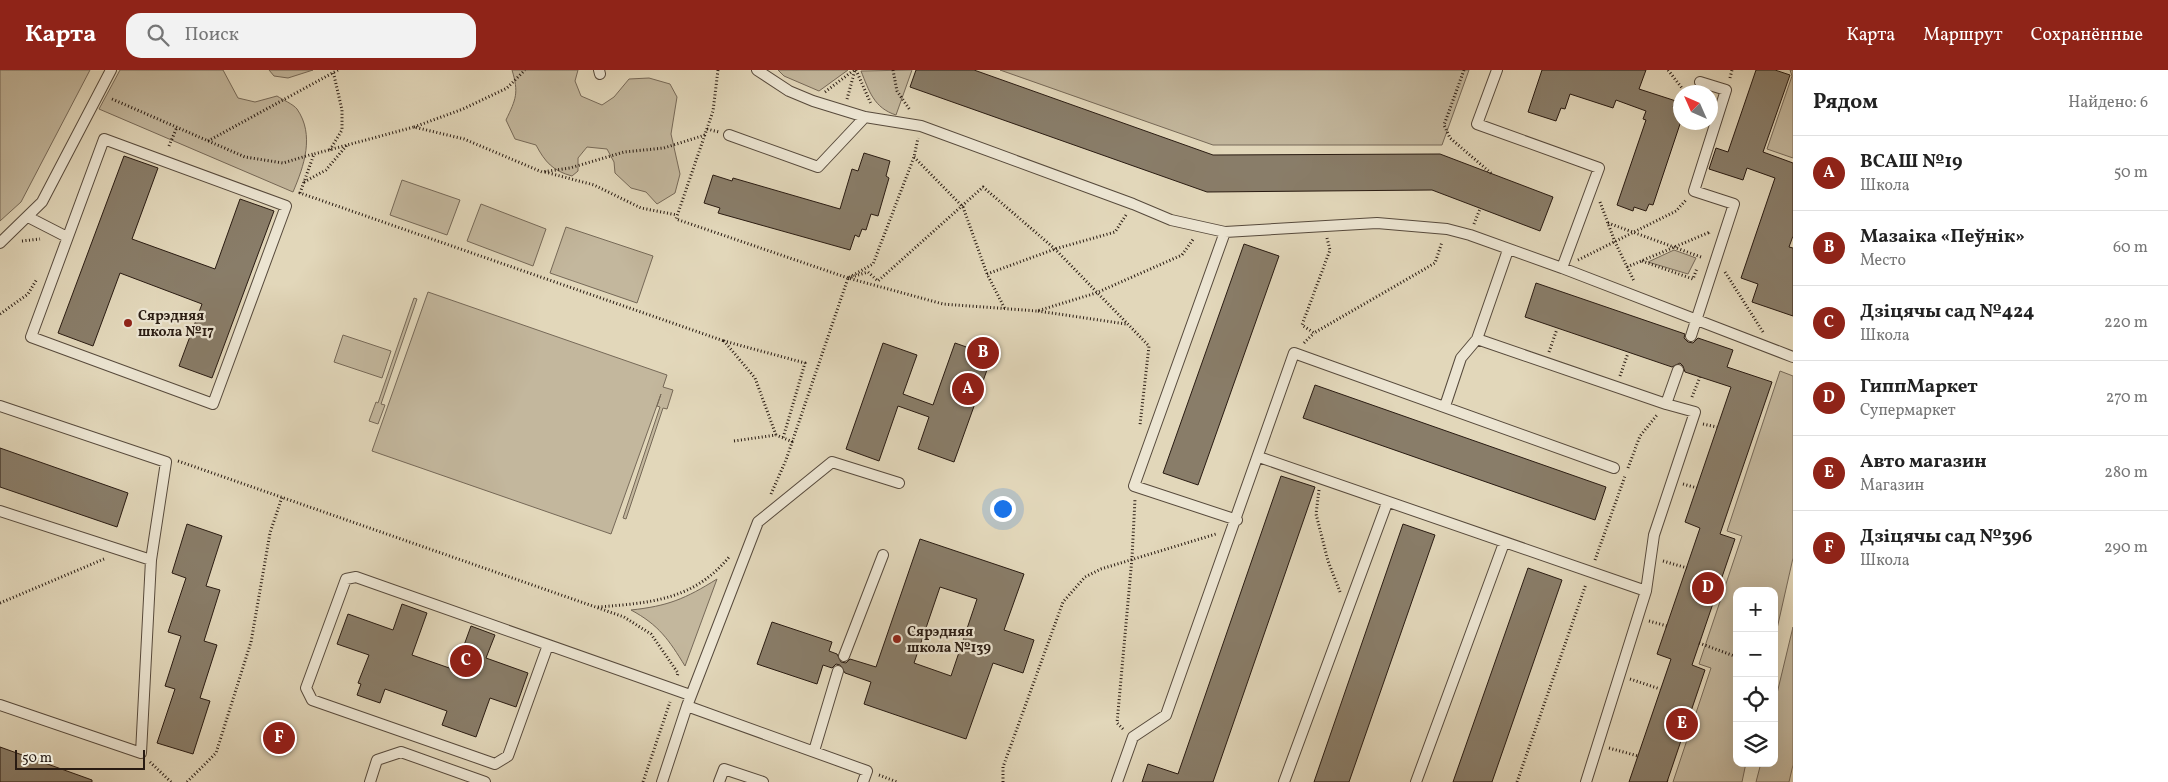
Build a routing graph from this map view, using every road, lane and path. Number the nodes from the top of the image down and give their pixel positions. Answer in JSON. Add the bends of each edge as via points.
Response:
{"nodes":[{"id":1,"x":112,"y":70,"type":"edge"},
{"id":2,"x":338,"y":70,"type":"edge"},
{"id":3,"x":525,"y":70,"type":"edge"},
{"id":4,"x":718,"y":70,"type":"edge"},
{"id":5,"x":757,"y":70,"type":"edge"},
{"id":6,"x":855,"y":70,"type":"edge"},
{"id":7,"x":893,"y":70,"type":"edge"},
{"id":8,"x":1464,"y":70,"type":"edge"},
{"id":9,"x":1497,"y":70,"type":"edge"},
{"id":10,"x":1668,"y":70,"type":"edge"},
{"id":11,"x":333,"y":71,"type":"edge"},
{"id":12,"x":1700,"y":82,"type":"dead end"},
{"id":13,"x":1680,"y":85,"type":"edge"},
{"id":14,"x":112,"y":99,"type":"dead end"},
{"id":15,"x":813,"y":101,"type":"junction"},
{"id":16,"x":843,"y":111,"type":"junction"},
{"id":17,"x":866,"y":117,"type":"junction"},
{"id":18,"x":877,"y":119,"type":"junction"},
{"id":19,"x":920,"y":126,"type":"junction"},
{"id":20,"x":177,"y":127,"type":"junction"},
{"id":21,"x":414,"y":127,"type":"junction"},
{"id":22,"x":705,"y":135,"type":"junction"},
{"id":23,"x":729,"y":135,"type":"dead end"},
{"id":24,"x":208,"y":141,"type":"junction"},
{"id":25,"x":347,"y":145,"type":"junction"},
{"id":26,"x":169,"y":146,"type":"dead end"},
{"id":27,"x":330,"y":150,"type":"junction"},
{"id":28,"x":314,"y":154,"type":"junction"},
{"id":29,"x":914,"y":157,"type":"junction"},
{"id":30,"x":542,"y":172,"type":"junction"},
{"id":31,"x":1492,"y":174,"type":"dead end"},
{"id":32,"x":304,"y":183,"type":"junction"},
{"id":33,"x":1593,"y":183,"type":"junction"},
{"id":34,"x":1694,"y":191,"type":"junction"},
{"id":35,"x":1133,"y":204,"type":"junction"},
{"id":36,"x":963,"y":207,"type":"junction"},
{"id":37,"x":677,"y":216,"type":"junction"},
{"id":38,"x":28,"y":217,"type":"junction"},
{"id":39,"x":1607,"y":223,"type":"junction"},
{"id":40,"x":1325,"y":226,"type":"junction"},
{"id":41,"x":1202,"y":227,"type":"junction"},
{"id":42,"x":1447,"y":229,"type":"junction"},
{"id":43,"x":1225,"y":232,"type":"junction"},
{"id":44,"x":1633,"y":233,"type":"junction"},
{"id":45,"x":64,"y":236,"type":"junction"},
{"id":46,"x":1707,"y":240,"type":"dead end"},
{"id":47,"x":2,"y":241,"type":"edge"},
{"id":48,"x":1615,"y":242,"type":"junction"},
{"id":49,"x":1673,"y":248,"type":"junction"},
{"id":50,"x":1704,"y":249,"type":"dead end"},
{"id":51,"x":1055,"y":250,"type":"junction"},
{"id":52,"x":1508,"y":250,"type":"junction"},
{"id":53,"x":1701,"y":257,"type":"junction"},
{"id":54,"x":1717,"y":258,"type":"junction"},
{"id":55,"x":1642,"y":261,"type":"junction"},
{"id":56,"x":1627,"y":267,"type":"junction"},
{"id":57,"x":1562,"y":268,"type":"junction"},
{"id":58,"x":987,"y":274,"type":"junction"},
{"id":59,"x":38,"y":277,"type":"dead end"},
{"id":60,"x":848,"y":278,"type":"junction"},
{"id":61,"x":1096,"y":293,"type":"junction"},
{"id":62,"x":1644,"y":300,"type":"junction"},
{"id":63,"x":1005,"y":309,"type":"junction"},
{"id":64,"x":1037,"y":311,"type":"junction"},
{"id":65,"x":0,"y":314,"type":"edge"},
{"id":66,"x":1697,"y":319,"type":"junction"},
{"id":67,"x":1127,"y":324,"type":"junction"},
{"id":68,"x":1557,"y":328,"type":"dead end"},
{"id":69,"x":1691,"y":336,"type":"dead end"},
{"id":70,"x":1476,"y":339,"type":"junction"},
{"id":71,"x":724,"y":341,"type":"junction"},
{"id":72,"x":1774,"y":350,"type":"junction"},
{"id":73,"x":1628,"y":353,"type":"dead end"},
{"id":74,"x":1548,"y":356,"type":"dead end"},
{"id":75,"x":1793,"y":357,"type":"edge"},
{"id":76,"x":1678,"y":370,"type":"dead end"},
{"id":77,"x":1700,"y":377,"type":"dead end"},
{"id":78,"x":1627,"y":381,"type":"dead end"},
{"id":79,"x":1668,"y":399,"type":"junction"},
{"id":80,"x":1691,"y":399,"type":"junction"},
{"id":81,"x":1700,"y":402,"type":"dead end"},
{"id":82,"x":0,"y":406,"type":"edge"},
{"id":83,"x":1444,"y":406,"type":"junction"},
{"id":84,"x":1704,"y":417,"type":"dead end"},
{"id":85,"x":1702,"y":423,"type":"junction"},
{"id":86,"x":1717,"y":428,"type":"dead end"},
{"id":87,"x":1140,"y":430,"type":"dead end"},
{"id":88,"x":1699,"y":432,"type":"dead end"},
{"id":89,"x":776,"y":435,"type":"junction"},
{"id":90,"x":784,"y":438,"type":"junction"},
{"id":91,"x":734,"y":441,"type":"dead end"},
{"id":92,"x":793,"y":442,"type":"junction"},
{"id":93,"x":1259,"y":457,"type":"junction"},
{"id":94,"x":172,"y":459,"type":"dead end"},
{"id":95,"x":1614,"y":468,"type":"dead end"},
{"id":96,"x":1685,"y":475,"type":"dead end"},
{"id":97,"x":1320,"y":479,"type":"junction"},
{"id":98,"x":899,"y":483,"type":"dead end"},
{"id":99,"x":1682,"y":484,"type":"junction"},
{"id":100,"x":1134,"y":486,"type":"junction"},
{"id":101,"x":1696,"y":488,"type":"dead end"},
{"id":102,"x":1679,"y":492,"type":"dead end"},
{"id":103,"x":770,"y":496,"type":"dead end"},
{"id":104,"x":282,"y":497,"type":"junction"},
{"id":105,"x":1387,"y":502,"type":"junction"},
{"id":106,"x":0,"y":511,"type":"edge"},
{"id":107,"x":1235,"y":524,"type":"junction"},
{"id":108,"x":1504,"y":543,"type":"junction"},
{"id":109,"x":122,"y":550,"type":"junction"},
{"id":110,"x":1662,"y":552,"type":"dead end"},
{"id":111,"x":883,"y":555,"type":"dead end"},
{"id":112,"x":730,"y":556,"type":"dead end"},
{"id":113,"x":1132,"y":558,"type":"junction"},
{"id":114,"x":151,"y":560,"type":"junction"},
{"id":115,"x":1661,"y":560,"type":"junction"},
{"id":116,"x":1687,"y":568,"type":"dead end"},
{"id":117,"x":1660,"y":570,"type":"dead end"},
{"id":118,"x":1590,"y":572,"type":"junction"},
{"id":119,"x":1646,"y":591,"type":"junction"},
{"id":120,"x":0,"y":603,"type":"edge"},
{"id":121,"x":595,"y":607,"type":"junction"},
{"id":122,"x":1347,"y":611,"type":"junction"},
{"id":123,"x":1650,"y":613,"type":"dead end"},
{"id":124,"x":1648,"y":621,"type":"junction"},
{"id":125,"x":1667,"y":626,"type":"dead end"},
{"id":126,"x":1645,"y":629,"type":"dead end"},
{"id":127,"x":1699,"y":643,"type":"dead end"},
{"id":128,"x":548,"y":645,"type":"junction"},
{"id":129,"x":844,"y":656,"type":"dead end"},
{"id":130,"x":1733,"y":656,"type":"edge"},
{"id":131,"x":838,"y":671,"type":"dead end"},
{"id":132,"x":1632,"y":671,"type":"dead end"},
{"id":133,"x":1630,"y":679,"type":"junction"},
{"id":134,"x":1627,"y":688,"type":"dead end"},
{"id":135,"x":1660,"y":689,"type":"dead end"},
{"id":136,"x":674,"y":690,"type":"junction"},
{"id":137,"x":690,"y":695,"type":"junction"},
{"id":138,"x":0,"y":705,"type":"edge"},
{"id":139,"x":687,"y":706,"type":"junction"},
{"id":140,"x":1132,"y":737,"type":"junction"},
{"id":141,"x":1611,"y":739,"type":"dead end"},
{"id":142,"x":1608,"y":748,"type":"junction"},
{"id":143,"x":814,"y":751,"type":"junction"},
{"id":144,"x":141,"y":753,"type":"junction"},
{"id":145,"x":1606,"y":756,"type":"dead end"},
{"id":146,"x":1638,"y":756,"type":"dead end"},
{"id":147,"x":867,"y":771,"type":"junction"},
{"id":148,"x":171,"y":782,"type":"edge"},
{"id":149,"x":188,"y":782,"type":"edge"},
{"id":150,"x":370,"y":782,"type":"edge"},
{"id":151,"x":485,"y":782,"type":"edge"},
{"id":152,"x":643,"y":782,"type":"edge"},
{"id":153,"x":662,"y":782,"type":"edge"},
{"id":154,"x":719,"y":782,"type":"edge"},
{"id":155,"x":764,"y":782,"type":"edge"},
{"id":156,"x":863,"y":782,"type":"edge"},
{"id":157,"x":897,"y":782,"type":"edge"},
{"id":158,"x":1002,"y":782,"type":"edge"},
{"id":159,"x":1117,"y":782,"type":"edge"},
{"id":160,"x":1284,"y":782,"type":"edge"},
{"id":161,"x":1416,"y":782,"type":"edge"},
{"id":162,"x":1517,"y":782,"type":"edge"},
{"id":163,"x":1586,"y":782,"type":"edge"}],
"edges":[{"from":1,"to":38,"type":"lane","via":[[42,202]]},
{"from":2,"to":11,"type":"path"},
{"from":3,"to":21,"type":"path","via":[[507,88]]},
{"from":4,"to":22,"type":"path","via":[[713,111]]},
{"from":5,"to":15,"type":"lane"},
{"from":6,"to":15,"type":"path"},
{"from":6,"to":16,"type":"path"},
{"from":6,"to":18,"type":"path"},
{"from":7,"to":19,"type":"path","via":[[898,91]]},
{"from":8,"to":31,"type":"path","via":[[1444,126],[1450,138]]},
{"from":9,"to":33,"type":"lane","via":[[1477,124],[1598,168]]},
{"from":10,"to":13,"type":"path"},
{"from":11,"to":24,"type":"path"},
{"from":11,"to":27,"type":"path","via":[[342,110],[342,130]]},
{"from":12,"to":34,"type":"lane","via":[[1726,90]]},
{"from":14,"to":20,"type":"path"},
{"from":15,"to":16,"type":"lane"},
{"from":16,"to":17,"type":"lane"},
{"from":17,"to":18,"type":"lane"},
{"from":17,"to":23,"type":"lane","via":[[818,167]]},
{"from":18,"to":19,"type":"lane"},
{"from":19,"to":29,"type":"path"},
{"from":19,"to":35,"type":"lane"},
{"from":20,"to":24,"type":"path"},
{"from":20,"to":26,"type":"path"},
{"from":21,"to":25,"type":"path"},
{"from":21,"to":30,"type":"path","via":[[464,139]]},
{"from":22,"to":30,"type":"path","via":[[664,148],[624,152],[570,168]]},
{"from":22,"to":37,"type":"path"},
{"from":24,"to":28,"type":"path","via":[[245,157],[283,162]]},
{"from":25,"to":27,"type":"path"},
{"from":25,"to":32,"type":"path","via":[[326,170]]},
{"from":27,"to":28,"type":"path"},
{"from":28,"to":32,"type":"path"},
{"from":29,"to":36,"type":"path"},
{"from":29,"to":60,"type":"path","via":[[873,264]]},
{"from":30,"to":37,"type":"path","via":[[594,184],[641,208]]},
{"from":32,"to":71,"type":"path","via":[[300,193]]},
{"from":33,"to":39,"type":"path"},
{"from":33,"to":57,"type":"lane"},
{"from":34,"to":44,"type":"path","via":[[1676,211]]},
{"from":34,"to":54,"type":"lane","via":[[1734,204]]},
{"from":35,"to":41,"type":"lane","via":[[1171,220]]},
{"from":35,"to":51,"type":"path","via":[[1115,232]]},
{"from":36,"to":51,"type":"path","via":[[983,187]]},
{"from":36,"to":58,"type":"path"},
{"from":36,"to":60,"type":"path","via":[[878,281],[868,272]]},
{"from":37,"to":60,"type":"path","via":[[676,219]]},
{"from":38,"to":45,"type":"lane"},
{"from":38,"to":47,"type":"lane"},
{"from":39,"to":44,"type":"path"},
{"from":39,"to":48,"type":"path"},
{"from":40,"to":42,"type":"lane","via":[[1377,223]]},
{"from":40,"to":42,"type":"path","via":[[1330,250],[1302,324],[1314,333],[1434,263]]},
{"from":40,"to":43,"type":"lane"},
{"from":41,"to":43,"type":"lane"},
{"from":41,"to":61,"type":"path","via":[[1182,255]]},
{"from":42,"to":52,"type":"lane"},
{"from":43,"to":100,"type":"lane"},
{"from":44,"to":48,"type":"path"},
{"from":44,"to":49,"type":"path"},
{"from":45,"to":45,"type":"lane","via":[[104,139],[286,206],[213,404],[31,337]]},
{"from":45,"to":47,"type":"path","via":[[56,243],[36,238],[12,243]]},
{"from":46,"to":49,"type":"path","via":[[1710,232]]},
{"from":48,"to":56,"type":"path"},
{"from":48,"to":57,"type":"path"},
{"from":49,"to":53,"type":"path"},
{"from":49,"to":55,"type":"path"},
{"from":50,"to":53,"type":"path"},
{"from":51,"to":58,"type":"path"},
{"from":51,"to":61,"type":"path"},
{"from":52,"to":57,"type":"lane"},
{"from":52,"to":70,"type":"lane"},
{"from":53,"to":55,"type":"path","via":[[1693,280]]},
{"from":54,"to":66,"type":"lane"},
{"from":54,"to":72,"type":"path"},
{"from":55,"to":56,"type":"path"},
{"from":56,"to":62,"type":"path"},
{"from":57,"to":62,"type":"lane"},
{"from":58,"to":63,"type":"path"},
{"from":59,"to":65,"type":"path","via":[[28,294]]},
{"from":60,"to":63,"type":"path","via":[[943,304]]},
{"from":60,"to":92,"type":"path"},
{"from":61,"to":64,"type":"path"},
{"from":61,"to":67,"type":"path"},
{"from":62,"to":66,"type":"lane"},
{"from":63,"to":64,"type":"path"},
{"from":64,"to":67,"type":"path"},
{"from":66,"to":69,"type":"lane"},
{"from":66,"to":72,"type":"lane"},
{"from":67,"to":87,"type":"path","via":[[1148,346]]},
{"from":68,"to":74,"type":"path"},
{"from":70,"to":79,"type":"lane"},
{"from":70,"to":83,"type":"lane","via":[[1461,358]]},
{"from":71,"to":89,"type":"path","via":[[755,378]]},
{"from":71,"to":90,"type":"path","via":[[805,363]]},
{"from":72,"to":75,"type":"lane"},
{"from":73,"to":78,"type":"path","via":[[1619,378]]},
{"from":76,"to":79,"type":"lane"},
{"from":77,"to":80,"type":"path"},
{"from":79,"to":80,"type":"path"},
{"from":79,"to":118,"type":"path","via":[[1640,436]]},
{"from":79,"to":119,"type":"lane","via":[[1695,412],[1654,535]]},
{"from":80,"to":81,"type":"path"},
{"from":82,"to":114,"type":"lane","via":[[166,462]]},
{"from":83,"to":93,"type":"lane","via":[[1294,353]]},
{"from":83,"to":95,"type":"lane"},
{"from":84,"to":85,"type":"path"},
{"from":85,"to":86,"type":"path"},
{"from":85,"to":88,"type":"path"},
{"from":89,"to":90,"type":"path"},
{"from":89,"to":91,"type":"path"},
{"from":90,"to":92,"type":"path"},
{"from":92,"to":103,"type":"path"},
{"from":93,"to":97,"type":"lane"},
{"from":93,"to":107,"type":"lane"},
{"from":94,"to":104,"type":"path"},
{"from":96,"to":99,"type":"path"},
{"from":97,"to":105,"type":"lane"},
{"from":97,"to":122,"type":"path","via":[[1316,514],[1328,561]]},
{"from":98,"to":137,"type":"lane","via":[[832,462],[758,522]]},
{"from":99,"to":101,"type":"path"},
{"from":99,"to":102,"type":"path"},
{"from":100,"to":107,"type":"lane"},
{"from":100,"to":113,"type":"path"},
{"from":104,"to":121,"type":"path"},
{"from":104,"to":149,"type":"path","via":[[270,533],[251,642],[216,753]]},
{"from":105,"to":108,"type":"lane"},
{"from":105,"to":122,"type":"lane"},
{"from":106,"to":109,"type":"lane"},
{"from":107,"to":113,"type":"path"},
{"from":107,"to":140,"type":"lane","via":[[1166,715]]},
{"from":108,"to":118,"type":"lane"},
{"from":108,"to":161,"type":"lane"},
{"from":109,"to":114,"type":"lane"},
{"from":109,"to":120,"type":"path"},
{"from":110,"to":115,"type":"path"},
{"from":111,"to":129,"type":"lane"},
{"from":112,"to":121,"type":"path","via":[[718,571],[685,592],[649,603]]},
{"from":113,"to":140,"type":"path","via":[[1117,723]]},
{"from":113,"to":158,"type":"path","via":[[1085,577],[1063,602],[1004,767]]},
{"from":114,"to":144,"type":"lane"},
{"from":115,"to":116,"type":"path"},
{"from":115,"to":117,"type":"path"},
{"from":118,"to":119,"type":"lane"},
{"from":118,"to":162,"type":"path"},
{"from":119,"to":163,"type":"lane"},
{"from":121,"to":136,"type":"path","via":[[624,617],[651,634],[678,673]]},
{"from":122,"to":160,"type":"lane"},
{"from":123,"to":124,"type":"path"},
{"from":124,"to":125,"type":"path"},
{"from":124,"to":126,"type":"path"},
{"from":127,"to":130,"type":"path"},
{"from":128,"to":128,"type":"lane","via":[[508,756],[495,764],[312,700],[306,688],[346,579],[356,577]]},
{"from":128,"to":136,"type":"lane"},
{"from":131,"to":143,"type":"lane"},
{"from":132,"to":133,"type":"path"},
{"from":133,"to":134,"type":"path"},
{"from":133,"to":135,"type":"path"},
{"from":136,"to":137,"type":"lane"},
{"from":136,"to":152,"type":"path"},
{"from":137,"to":139,"type":"lane"},
{"from":138,"to":144,"type":"lane"},
{"from":139,"to":143,"type":"lane"},
{"from":139,"to":153,"type":"lane"},
{"from":140,"to":159,"type":"lane"},
{"from":141,"to":142,"type":"path"},
{"from":142,"to":145,"type":"path"},
{"from":142,"to":146,"type":"path"},
{"from":143,"to":147,"type":"lane"},
{"from":144,"to":148,"type":"path"},
{"from":147,"to":156,"type":"lane"},
{"from":147,"to":157,"type":"path"},
{"from":150,"to":151,"type":"lane","via":[[377,760],[401,752]]},
{"from":154,"to":155,"type":"lane","via":[[724,769]]}]}
